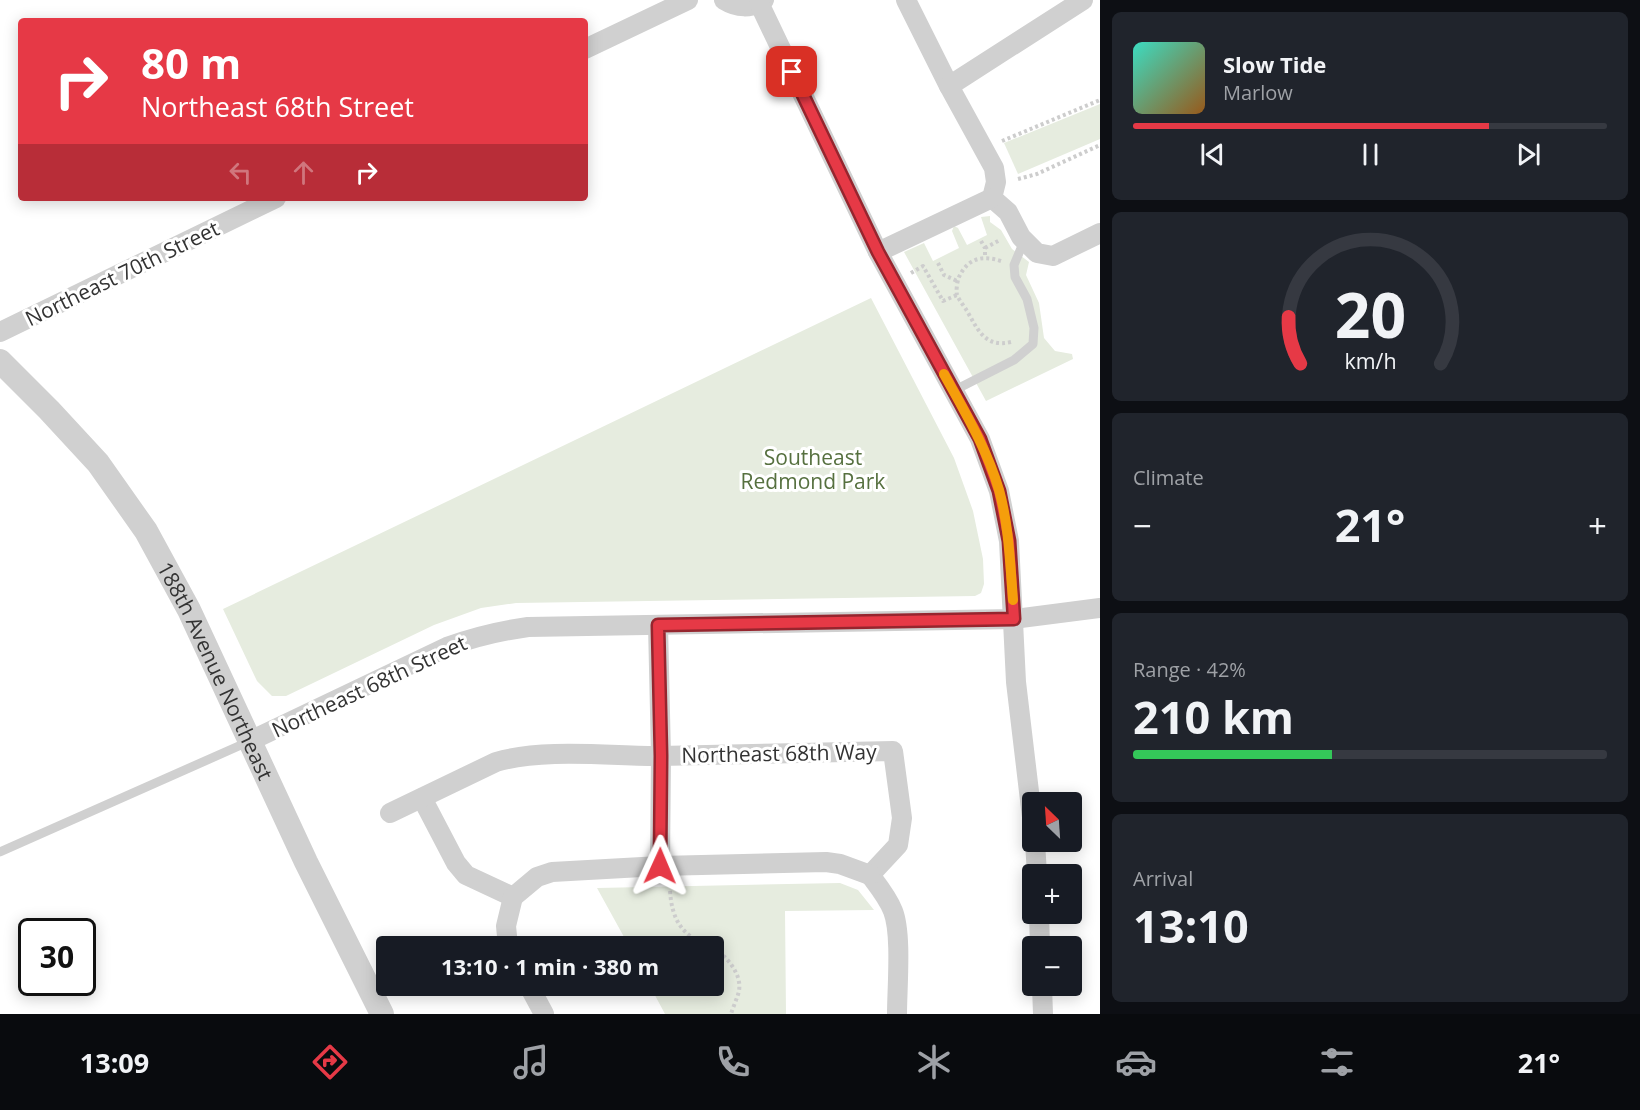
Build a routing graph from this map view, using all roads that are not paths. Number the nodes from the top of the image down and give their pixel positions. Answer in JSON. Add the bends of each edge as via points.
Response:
{"nodes":[{"id":1,"x":688,"y":0,"type":"edge"},
{"id":2,"x":724,"y":0,"type":"edge"},
{"id":3,"x":906,"y":0,"type":"edge"},
{"id":4,"x":1083,"y":0,"type":"edge"},
{"id":5,"x":762,"y":2,"type":"edge"},
{"id":6,"x":588,"y":48,"type":"edge"},
{"id":7,"x":949,"y":86,"type":"junction"},
{"id":8,"x":992,"y":198,"type":"junction"},
{"id":9,"x":270,"y":201,"type":"edge"},
{"id":10,"x":1100,"y":233,"type":"edge"},
{"id":11,"x":1024,"y":241,"type":"junction"},
{"id":12,"x":878,"y":252,"type":"junction"},
{"id":13,"x":0,"y":332,"type":"edge"},
{"id":14,"x":0,"y":361,"type":"edge"},
{"id":15,"x":953,"y":390,"type":"junction"},
{"id":16,"x":1100,"y":608,"type":"edge"},
{"id":17,"x":1014,"y":619,"type":"junction"},
{"id":18,"x":658,"y":625,"type":"junction"},
{"id":19,"x":250,"y":741,"type":"junction"},
{"id":20,"x":661,"y":756,"type":"junction"},
{"id":21,"x":1029,"y":792,"type":"edge"},
{"id":22,"x":422,"y":798,"type":"junction"},
{"id":23,"x":390,"y":813,"type":"dead end"},
{"id":24,"x":0,"y":852,"type":"edge"},
{"id":25,"x":660,"y":866,"type":"junction"},
{"id":26,"x":870,"y":875,"type":"junction"},
{"id":27,"x":513,"y":897,"type":"junction"},
{"id":28,"x":507,"y":936,"type":"edge"},
{"id":29,"x":534,"y":996,"type":"edge"},
{"id":30,"x":1043,"y":996,"type":"edge"},
{"id":31,"x":382,"y":1014,"type":"edge"},
{"id":32,"x":544,"y":1014,"type":"edge"},
{"id":33,"x":897,"y":1014,"type":"edge"},
{"id":34,"x":1044,"y":1014,"type":"edge"}],
"edges":[{"from":1,"to":6,"type":"street"},
{"from":2,"to":5,"type":"street","via":[[742,6]]},
{"from":3,"to":7,"type":"street"},
{"from":4,"to":7,"type":"street"},
{"from":5,"to":12,"type":"street"},
{"from":7,"to":8,"type":"street","via":[[994,168]]},
{"from":8,"to":11,"type":"street","via":[[1008,212]]},
{"from":8,"to":12,"type":"street"},
{"from":9,"to":13,"type":"street","name":"Northeast 70th Street"},
{"from":10,"to":11,"type":"street","via":[[1053,256],[1037,253]]},
{"from":11,"to":15,"type":"lane","via":[[1014,265],[1034,328],[1033,344],[1014,360]]},
{"from":12,"to":15,"type":"street"},
{"from":14,"to":19,"type":"street","name":"188th Avenue Northeast","via":[[98,462],[146,531],[189,610]]},
{"from":15,"to":17,"type":"street","via":[[980,439],[999,491],[1009,541]]},
{"from":16,"to":17,"type":"street","name":"Northeast 68th Street"},
{"from":17,"to":18,"type":"street","name":"Northeast 68th Street"},
{"from":17,"to":21,"type":"street","via":[[1016,682]]},
{"from":18,"to":19,"type":"street","name":"Northeast 68th Street","via":[[528,627],[473,637]]},
{"from":18,"to":20,"type":"street"},
{"from":19,"to":24,"type":"lane"},
{"from":19,"to":31,"type":"street","name":"188th Avenue Northeast"},
{"from":20,"to":22,"type":"street","name":"Northeast 68th Way","via":[[513,757]]},
{"from":20,"to":25,"type":"street"},
{"from":20,"to":26,"type":"street","name":"Northeast 68th Way","via":[[893,751],[902,818],[898,845]]},
{"from":22,"to":23,"type":"street","name":"Northeast 68th Way"},
{"from":22,"to":27,"type":"street","via":[[466,875]]},
{"from":25,"to":26,"type":"street","via":[[826,862]]},
{"from":25,"to":27,"type":"street","via":[[552,872],[537,877]]},
{"from":26,"to":33,"type":"street","via":[[887,899],[898,927]]},
{"from":27,"to":28,"type":"street"},
{"from":29,"to":32,"type":"street"},
{"from":30,"to":34,"type":"street"}]}
